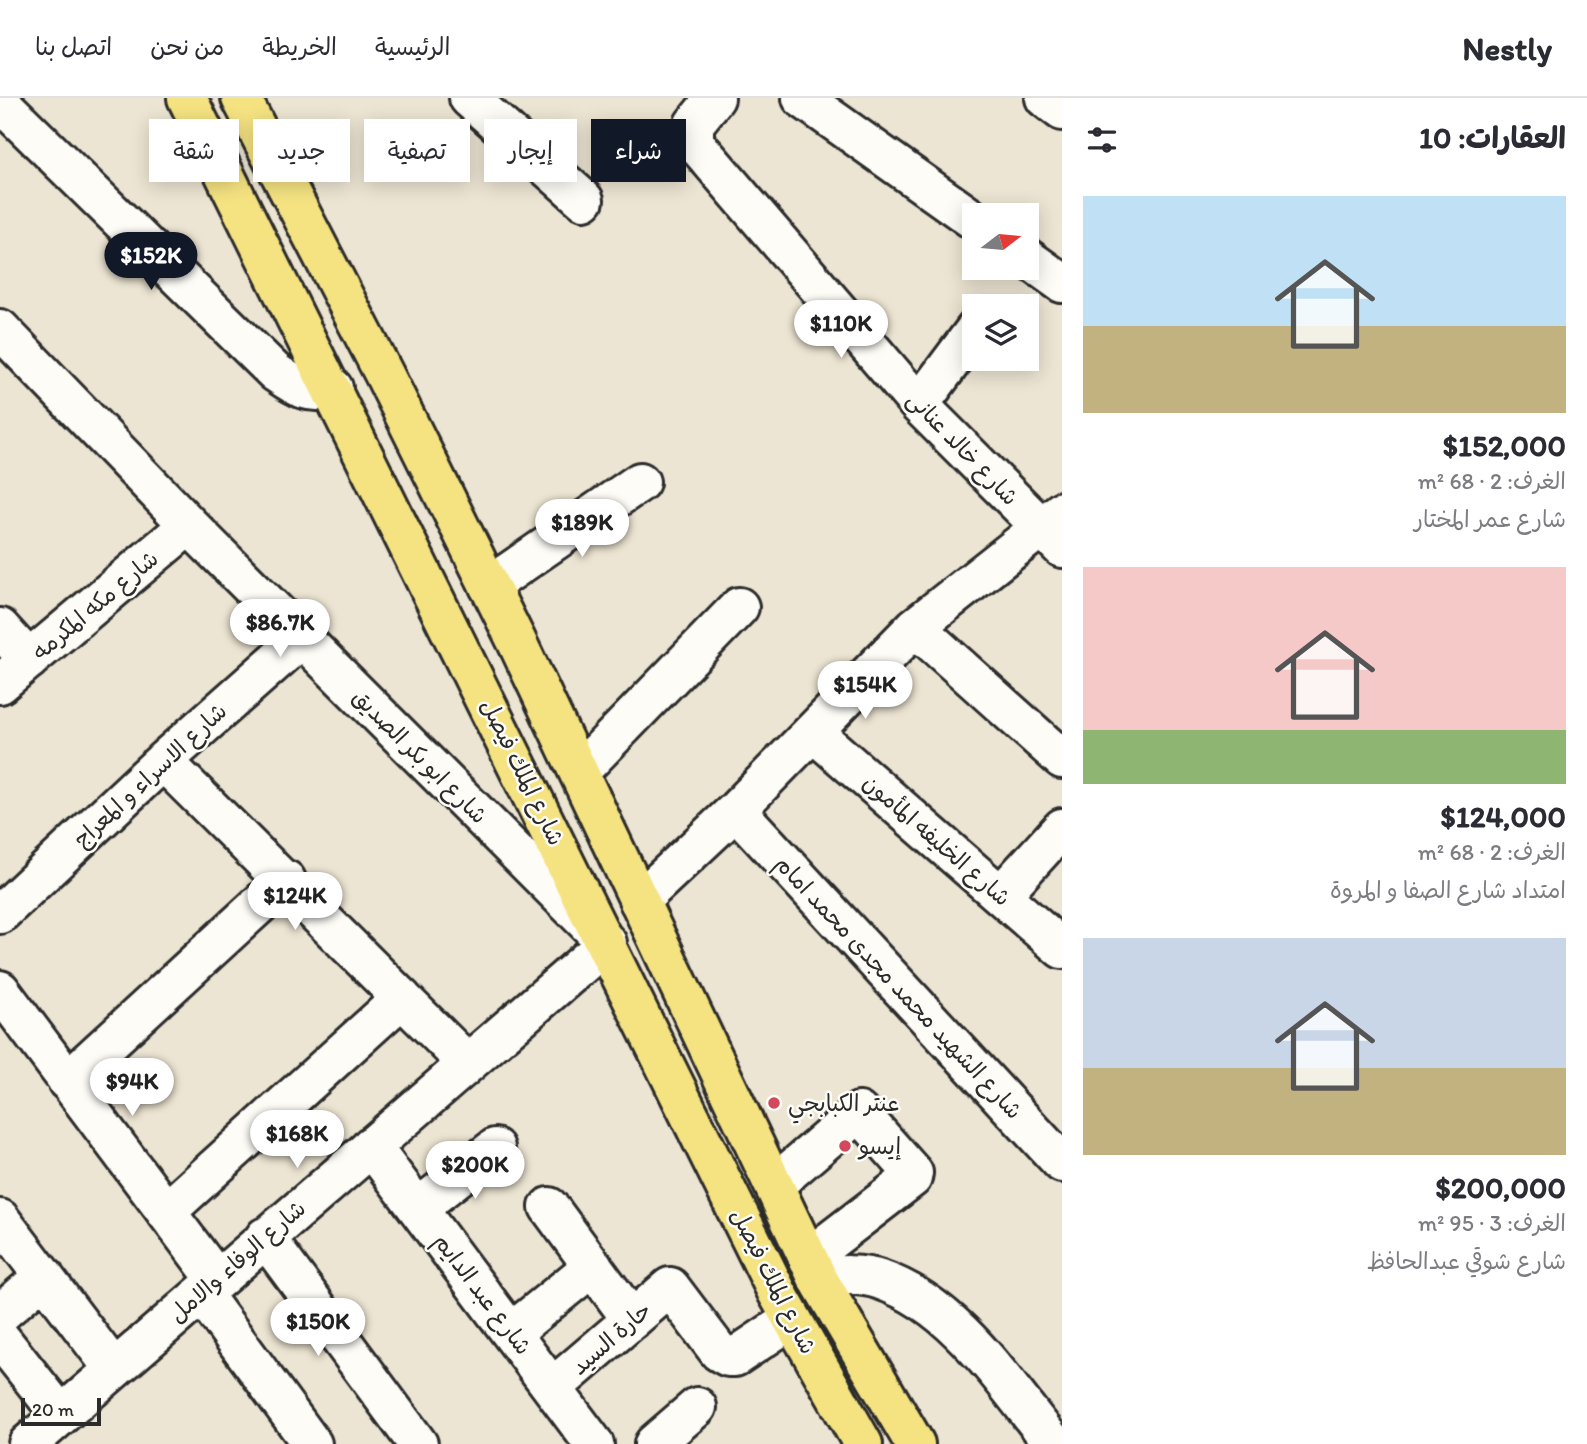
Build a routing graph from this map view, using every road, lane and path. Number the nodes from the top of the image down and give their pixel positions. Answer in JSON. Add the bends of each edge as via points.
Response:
{"nodes":[{"id":1,"x":187,"y":98,"type":"edge"},
{"id":2,"x":241,"y":98,"type":"edge"},
{"id":3,"x":469,"y":98,"type":"edge"},
{"id":4,"x":715,"y":98,"type":"edge"},
{"id":5,"x":802,"y":98,"type":"edge"},
{"id":6,"x":1045,"y":98,"type":"edge"},
{"id":7,"x":0,"y":102,"type":"edge"},
{"id":8,"x":1062,"y":111,"type":"edge"},
{"id":9,"x":584,"y":200,"type":"dead end"},
{"id":10,"x":962,"y":212,"type":"edge"},
{"id":11,"x":1040,"y":267,"type":"edge"},
{"id":12,"x":331,"y":274,"type":"junction"},
{"id":13,"x":1062,"y":283,"type":"edge"},
{"id":14,"x":285,"y":291,"type":"junction"},
{"id":15,"x":0,"y":329,"type":"edge"},
{"id":16,"x":962,"y":347,"type":"edge"},
{"id":17,"x":384,"y":374,"type":"junction"},
{"id":18,"x":333,"y":388,"type":"junction"},
{"id":19,"x":919,"y":405,"type":"junction"},
{"id":20,"x":640,"y":482,"type":"dead end"},
{"id":21,"x":189,"y":525,"type":"junction"},
{"id":22,"x":1055,"y":530,"type":"edge"},
{"id":23,"x":489,"y":586,"type":"junction"},
{"id":24,"x":739,"y":607,"type":"dead end"},
{"id":25,"x":915,"y":627,"type":"junction"},
{"id":26,"x":0,"y":628,"type":"edge"},
{"id":27,"x":302,"y":638,"type":"junction"},
{"id":28,"x":29,"y":660,"type":"junction"},
{"id":29,"x":0,"y":684,"type":"edge"},
{"id":30,"x":813,"y":732,"type":"junction"},
{"id":31,"x":1062,"y":759,"type":"edge"},
{"id":32,"x":163,"y":761,"type":"junction"},
{"id":33,"x":579,"y":772,"type":"junction"},
{"id":34,"x":736,"y":810,"type":"junction"},
{"id":35,"x":1062,"y":828,"type":"edge"},
{"id":36,"x":286,"y":880,"type":"junction"},
{"id":37,"x":1000,"y":895,"type":"junction"},
{"id":38,"x":639,"y":901,"type":"junction"},
{"id":39,"x":0,"y":914,"type":"edge"},
{"id":40,"x":607,"y":943,"type":"junction"},
{"id":41,"x":1062,"y":949,"type":"edge"},
{"id":42,"x":0,"y":990,"type":"edge"},
{"id":43,"x":402,"y":998,"type":"junction"},
{"id":44,"x":467,"y":1063,"type":"junction"},
{"id":45,"x":67,"y":1081,"type":"junction"},
{"id":46,"x":371,"y":1146,"type":"junction"},
{"id":47,"x":495,"y":1148,"type":"dead end"},
{"id":48,"x":1062,"y":1163,"type":"edge"},
{"id":49,"x":774,"y":1185,"type":"junction"},
{"id":50,"x":550,"y":1207,"type":"dead end"},
{"id":51,"x":418,"y":1208,"type":"junction"},
{"id":52,"x":166,"y":1212,"type":"junction"},
{"id":53,"x":0,"y":1219,"type":"edge"},
{"id":54,"x":265,"y":1237,"type":"junction"},
{"id":55,"x":593,"y":1266,"type":"junction"},
{"id":56,"x":813,"y":1267,"type":"junction"},
{"id":57,"x":44,"y":1276,"type":"junction"},
{"id":58,"x":209,"y":1287,"type":"junction"},
{"id":59,"x":0,"y":1314,"type":"edge"},
{"id":60,"x":792,"y":1319,"type":"junction"},
{"id":61,"x":632,"y":1320,"type":"junction"},
{"id":62,"x":512,"y":1332,"type":"junction"},
{"id":63,"x":0,"y":1338,"type":"edge"},
{"id":64,"x":113,"y":1368,"type":"junction"},
{"id":65,"x":552,"y":1388,"type":"junction"},
{"id":66,"x":697,"y":1407,"type":"dead end"},
{"id":67,"x":41,"y":1435,"type":"edge"},
{"id":68,"x":294,"y":1437,"type":"edge"},
{"id":69,"x":418,"y":1444,"type":"edge"},
{"id":70,"x":594,"y":1444,"type":"edge"},
{"id":71,"x":654,"y":1444,"type":"edge"},
{"id":72,"x":863,"y":1444,"type":"edge"},
{"id":73,"x":915,"y":1444,"type":"edge"},
{"id":74,"x":1054,"y":1444,"type":"edge"}],
"edges":[{"from":1,"to":14,"type":"main road","name":"شارع الملك فيصل"},
{"from":2,"to":12,"type":"main road","name":"شارع الملك فيصل"},
{"from":3,"to":9,"type":"street"},
{"from":4,"to":19,"type":"street","name":"شارع خالد عنانى","via":[[694,124],[694,142]]},
{"from":5,"to":10,"type":"street"},
{"from":6,"to":8,"type":"street"},
{"from":7,"to":18,"type":"street","via":[[275,372],[310,392]]},
{"from":11,"to":13,"type":"street"},
{"from":12,"to":14,"type":"main road","via":[[324,295],[314,301],[304,303]]},
{"from":12,"to":17,"type":"main road","name":"شارع الملك فيصل"},
{"from":14,"to":18,"type":"main road","name":"شارع الملك فيصل"},
{"from":15,"to":21,"type":"street","name":"شارع ابو بكر الصديق"},
{"from":16,"to":19,"type":"street"},
{"from":17,"to":18,"type":"main road","via":[[370,368],[355,369],[341,376]]},
{"from":17,"to":23,"type":"main road","name":"شارع الملك فيصل"},
{"from":18,"to":40,"type":"main road","name":"شارع الملك فيصل"},
{"from":19,"to":22,"type":"street","name":"شارع خالد عنانى"},
{"from":20,"to":23,"type":"street"},
{"from":21,"to":27,"type":"street","name":"شارع ابو بكر الصديق"},
{"from":21,"to":28,"type":"street","name":"شارع مكه المكرمه"},
{"from":22,"to":25,"type":"street"},
{"from":23,"to":33,"type":"main road","name":"شارع الملك فيصل"},
{"from":24,"to":33,"type":"street"},
{"from":25,"to":30,"type":"street"},
{"from":25,"to":31,"type":"street"},
{"from":26,"to":28,"type":"street"},
{"from":27,"to":32,"type":"street","name":"شارع الاسراء و المعراج"},
{"from":27,"to":40,"type":"street","name":"شارع ابو بكر الصديق"},
{"from":28,"to":29,"type":"street","name":"شارع مكه المكرمه"},
{"from":30,"to":34,"type":"street"},
{"from":30,"to":37,"type":"street","name":"شارع الخليفه المأمون"},
{"from":32,"to":36,"type":"street"},
{"from":32,"to":39,"type":"street","name":"شارع الاسراء و المعراج"},
{"from":33,"to":38,"type":"main road","name":"شارع الملك فيصل"},
{"from":34,"to":38,"type":"street"},
{"from":34,"to":48,"type":"street","name":"شارع الشهيد محمد مجدى محمد امام"},
{"from":35,"to":37,"type":"street"},
{"from":36,"to":43,"type":"street"},
{"from":36,"to":45,"type":"street"},
{"from":37,"to":41,"type":"street","name":"شارع الخليفه المأمون"},
{"from":38,"to":49,"type":"main road","name":"شارع الملك فيصل"},
{"from":40,"to":44,"type":"street","name":"شارع الوفاء والامل"},
{"from":40,"to":60,"type":"main road","name":"شارع الملك فيصل"},
{"from":42,"to":45,"type":"street"},
{"from":43,"to":44,"type":"street"},
{"from":43,"to":52,"type":"street"},
{"from":44,"to":46,"type":"street","name":"شارع الوفاء والامل"},
{"from":45,"to":52,"type":"street"},
{"from":46,"to":51,"type":"street","name":"شارع عبد الدايم"},
{"from":46,"to":54,"type":"street","name":"شارع الوفاء والامل"},
{"from":47,"to":51,"type":"street"},
{"from":49,"to":56,"type":"main road","name":"شارع الملك فيصل"},
{"from":49,"to":56,"type":"street","via":[[859,1112],[913,1173]]},
{"from":50,"to":55,"type":"street"},
{"from":51,"to":62,"type":"street","name":"شارع عبد الدايم"},
{"from":52,"to":58,"type":"street"},
{"from":53,"to":57,"type":"street"},
{"from":54,"to":58,"type":"street","name":"شارع الوفاء والامل"},
{"from":54,"to":69,"type":"street"},
{"from":55,"to":61,"type":"street"},
{"from":55,"to":62,"type":"street"},
{"from":56,"to":73,"type":"main road","name":"شارع الملك فيصل"},
{"from":56,"to":74,"type":"street","via":[[879,1279],[912,1293],[942,1315]]},
{"from":57,"to":59,"type":"street"},
{"from":57,"to":64,"type":"street"},
{"from":58,"to":64,"type":"street","name":"شارع الوفاء والامل"},
{"from":58,"to":68,"type":"street"},
{"from":60,"to":61,"type":"street","name":"حارة السيد","via":[[735,1357],[719,1352],[670,1287]]},
{"from":60,"to":72,"type":"main road","name":"شارع الملك فيصل"},
{"from":61,"to":65,"type":"street","name":"حارة السيد"},
{"from":62,"to":65,"type":"street","name":"شارع عبد الدايم"},
{"from":63,"to":67,"type":"street"},
{"from":64,"to":67,"type":"street","name":"شارع الوفاء والامل"},
{"from":65,"to":70,"type":"street","name":"شارع عبد الدايم"},
{"from":66,"to":71,"type":"street"}]}
